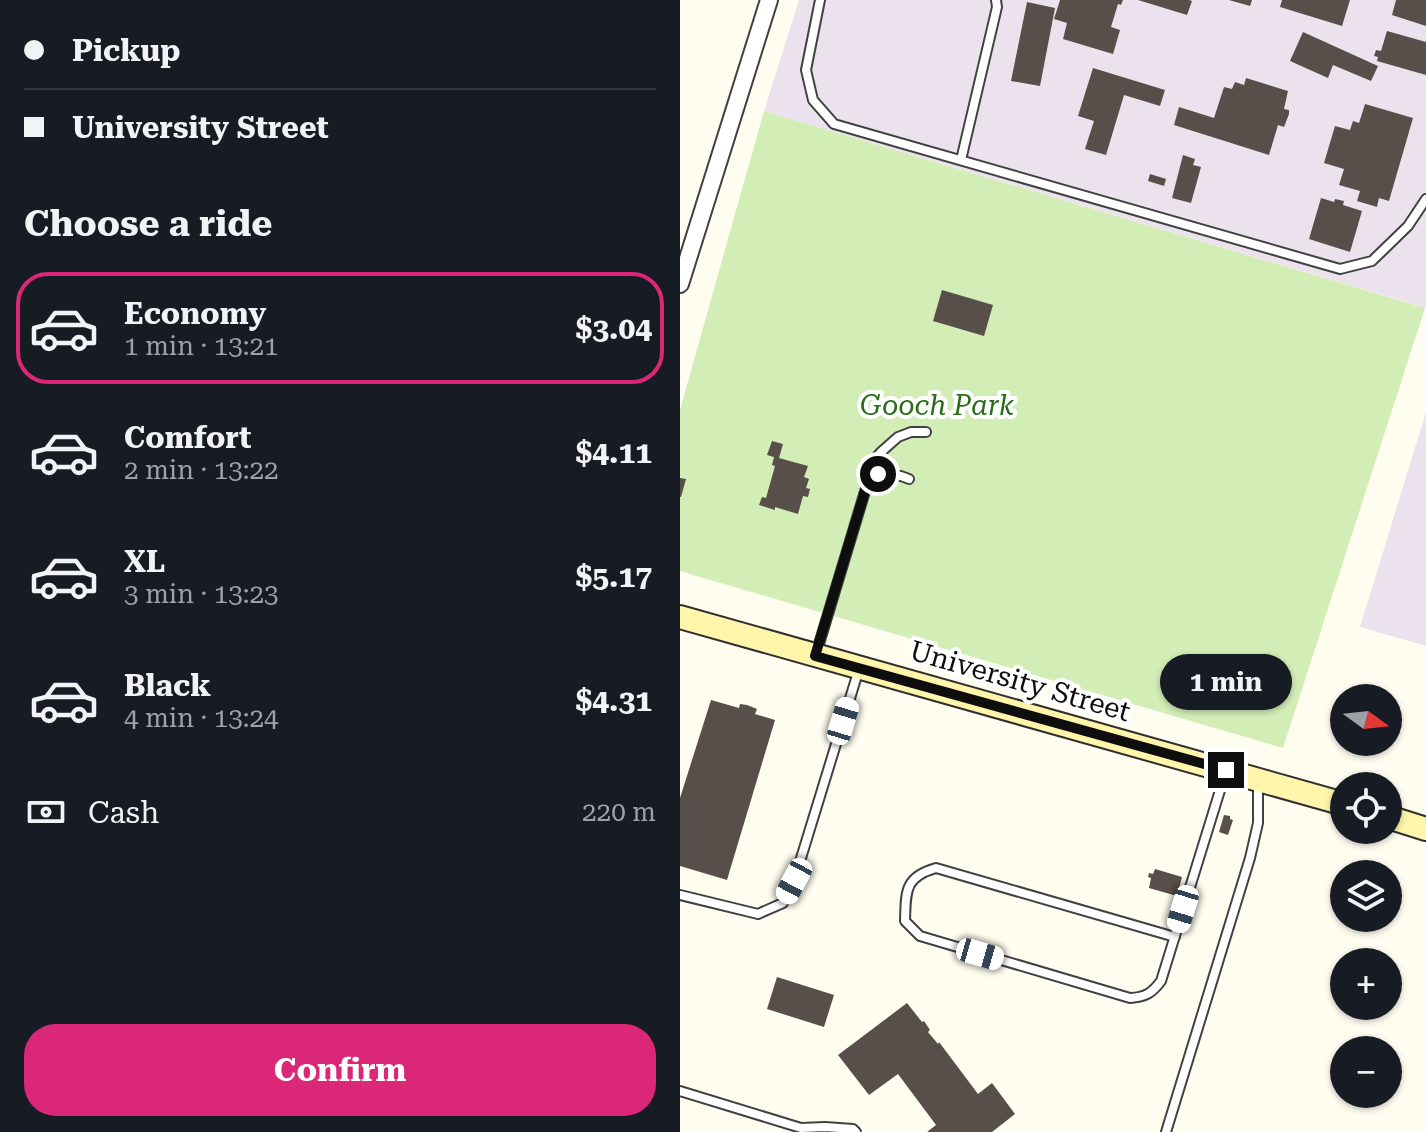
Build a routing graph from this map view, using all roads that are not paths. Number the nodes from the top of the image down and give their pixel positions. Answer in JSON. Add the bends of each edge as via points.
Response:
{"nodes":[{"id":1,"x":769,"y":0,"type":"edge"},
{"id":2,"x":820,"y":0,"type":"edge"},
{"id":3,"x":996,"y":0,"type":"edge"},
{"id":4,"x":961,"y":160,"type":"junction"},
{"id":5,"x":1426,"y":199,"type":"edge"},
{"id":6,"x":680,"y":284,"type":"edge"},
{"id":7,"x":926,"y":432,"type":"dead end"},
{"id":8,"x":909,"y":479,"type":"dead end"},
{"id":9,"x":871,"y":482,"type":"junction"},
{"id":10,"x":680,"y":617,"type":"edge"},
{"id":11,"x":815,"y":656,"type":"junction"},
{"id":12,"x":860,"y":668,"type":"junction"},
{"id":13,"x":1226,"y":770,"type":"junction"},
{"id":14,"x":1258,"y":779,"type":"junction"},
{"id":15,"x":1330,"y":800,"type":"edge"},
{"id":16,"x":1402,"y":821,"type":"edge"},
{"id":17,"x":1426,"y":829,"type":"edge"},
{"id":18,"x":680,"y":895,"type":"edge"},
{"id":19,"x":1175,"y":937,"type":"junction"},
{"id":20,"x":680,"y":1091,"type":"edge"},
{"id":21,"x":856,"y":1132,"type":"edge"},
{"id":22,"x":1166,"y":1132,"type":"edge"}],
"edges":[{"from":1,"to":6,"type":"street"},
{"from":2,"to":4,"type":"lane","via":[[806,70],[813,100],[834,124]]},
{"from":3,"to":4,"type":"lane"},
{"from":4,"to":5,"type":"lane","via":[[1340,269],[1372,261],[1408,226]]},
{"from":7,"to":9,"type":"lane","via":[[898,437],[881,452]]},
{"from":8,"to":9,"type":"lane","via":[[878,474]]},
{"from":9,"to":11,"type":"lane"},
{"from":10,"to":11,"type":"street","name":"University Street"},
{"from":11,"to":12,"type":"street","name":"University Street"},
{"from":12,"to":13,"type":"street","name":"University Street"},
{"from":12,"to":18,"type":"lane","via":[[783,903],[758,914]]},
{"from":13,"to":14,"type":"street","name":"University Street"},
{"from":13,"to":19,"type":"lane"},
{"from":14,"to":15,"type":"street","name":"University Street"},
{"from":14,"to":22,"type":"lane","via":[[1258,823],[1250,858]]},
{"from":16,"to":17,"type":"street"},
{"from":19,"to":19,"type":"lane","via":[[1161,981],[1144,997],[1130,998],[920,936],[905,921],[906,899],[910,881],[936,868]]},
{"from":20,"to":21,"type":"lane","via":[[801,1128]]}]}
